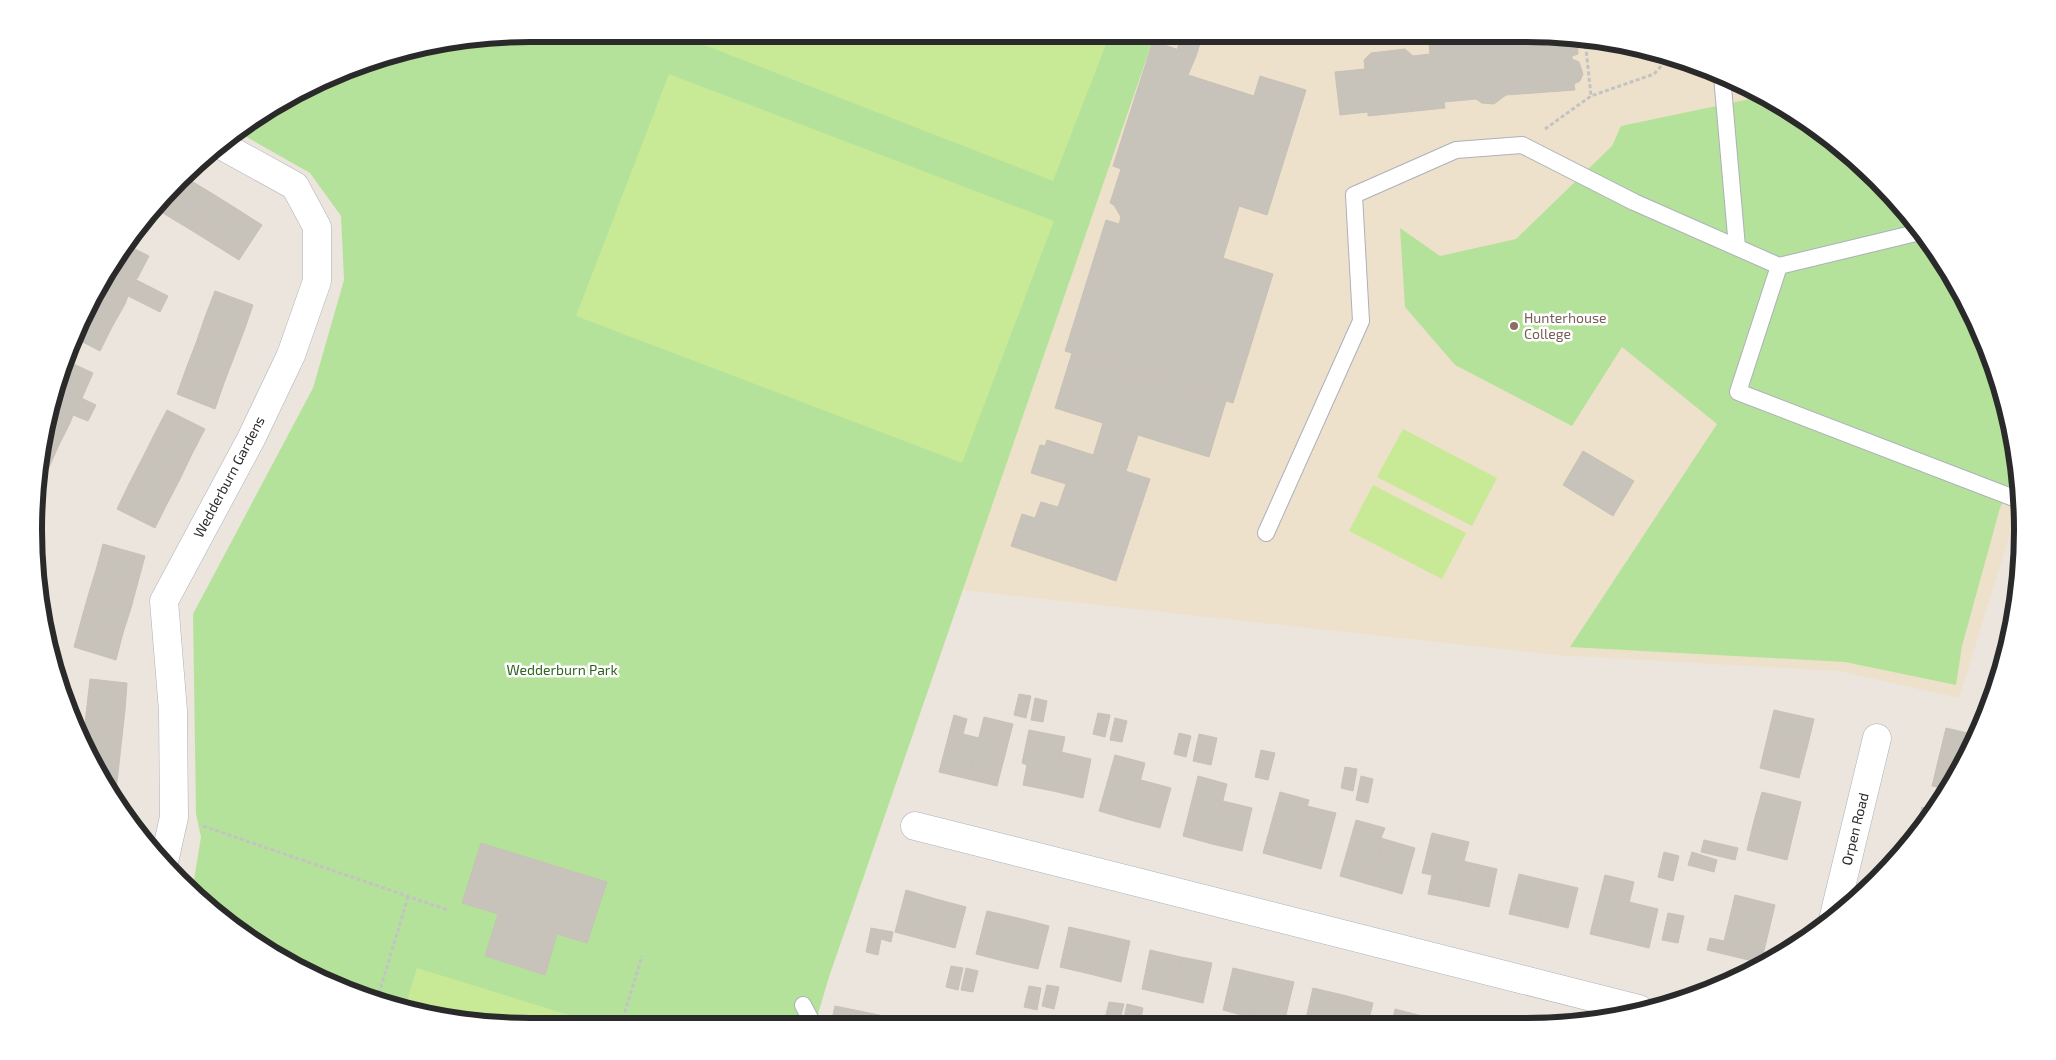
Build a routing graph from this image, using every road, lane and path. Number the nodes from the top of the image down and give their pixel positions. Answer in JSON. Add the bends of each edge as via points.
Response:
{"nodes":[{"id":1,"x":1586,"y":47,"type":"edge"},
{"id":2,"x":1664,"y":63,"type":"edge"},
{"id":3,"x":1723,"y":84,"type":"edge"},
{"id":4,"x":1591,"y":96,"type":"junction"},
{"id":5,"x":1522,"y":145,"type":"junction"},
{"id":6,"x":227,"y":148,"type":"edge"},
{"id":7,"x":1913,"y":234,"type":"edge"},
{"id":8,"x":1737,"y":247,"type":"junction"},
{"id":9,"x":1779,"y":266,"type":"junction"},
{"id":10,"x":2012,"y":497,"type":"edge"},
{"id":11,"x":1266,"y":533,"type":"dead end"},
{"id":12,"x":1877,"y":738,"type":"dead end"},
{"id":13,"x":174,"y":817,"type":"junction"},
{"id":14,"x":915,"y":826,"type":"dead end"},
{"id":15,"x":166,"y":854,"type":"edge"},
{"id":16,"x":408,"y":897,"type":"junction"},
{"id":17,"x":1835,"y":907,"type":"edge"},
{"id":18,"x":448,"y":910,"type":"dead end"},
{"id":19,"x":642,"y":956,"type":"dead end"},
{"id":20,"x":379,"y":994,"type":"edge"},
{"id":21,"x":803,"y":1005,"type":"dead end"},
{"id":22,"x":1628,"y":1006,"type":"edge"},
{"id":23,"x":623,"y":1018,"type":"edge"},
{"id":24,"x":810,"y":1018,"type":"edge"}],
"edges":[{"from":1,"to":4,"type":"path"},
{"from":2,"to":4,"type":"path","via":[[1654,74]]},
{"from":3,"to":8,"type":"lane"},
{"from":4,"to":5,"type":"path"},
{"from":5,"to":8,"type":"lane","via":[[1634,202]]},
{"from":5,"to":11,"type":"lane","via":[[1456,150],[1354,195],[1361,321]]},
{"from":6,"to":13,"type":"street","name":"Wedderburn Gardens","via":[[295,186],[318,227],[317,281],[287,363],[251,439],[164,601],[173,711]]},
{"from":7,"to":9,"type":"lane"},
{"from":8,"to":9,"type":"lane"},
{"from":9,"to":10,"type":"lane","via":[[1738,392]]},
{"from":12,"to":17,"type":"street","name":"Orpen Road"},
{"from":13,"to":15,"type":"street","name":"Wedderburn Gardens"},
{"from":13,"to":16,"type":"path"},
{"from":14,"to":22,"type":"street"},
{"from":16,"to":18,"type":"path"},
{"from":16,"to":20,"type":"path"},
{"from":19,"to":23,"type":"path"},
{"from":21,"to":24,"type":"lane"}]}
